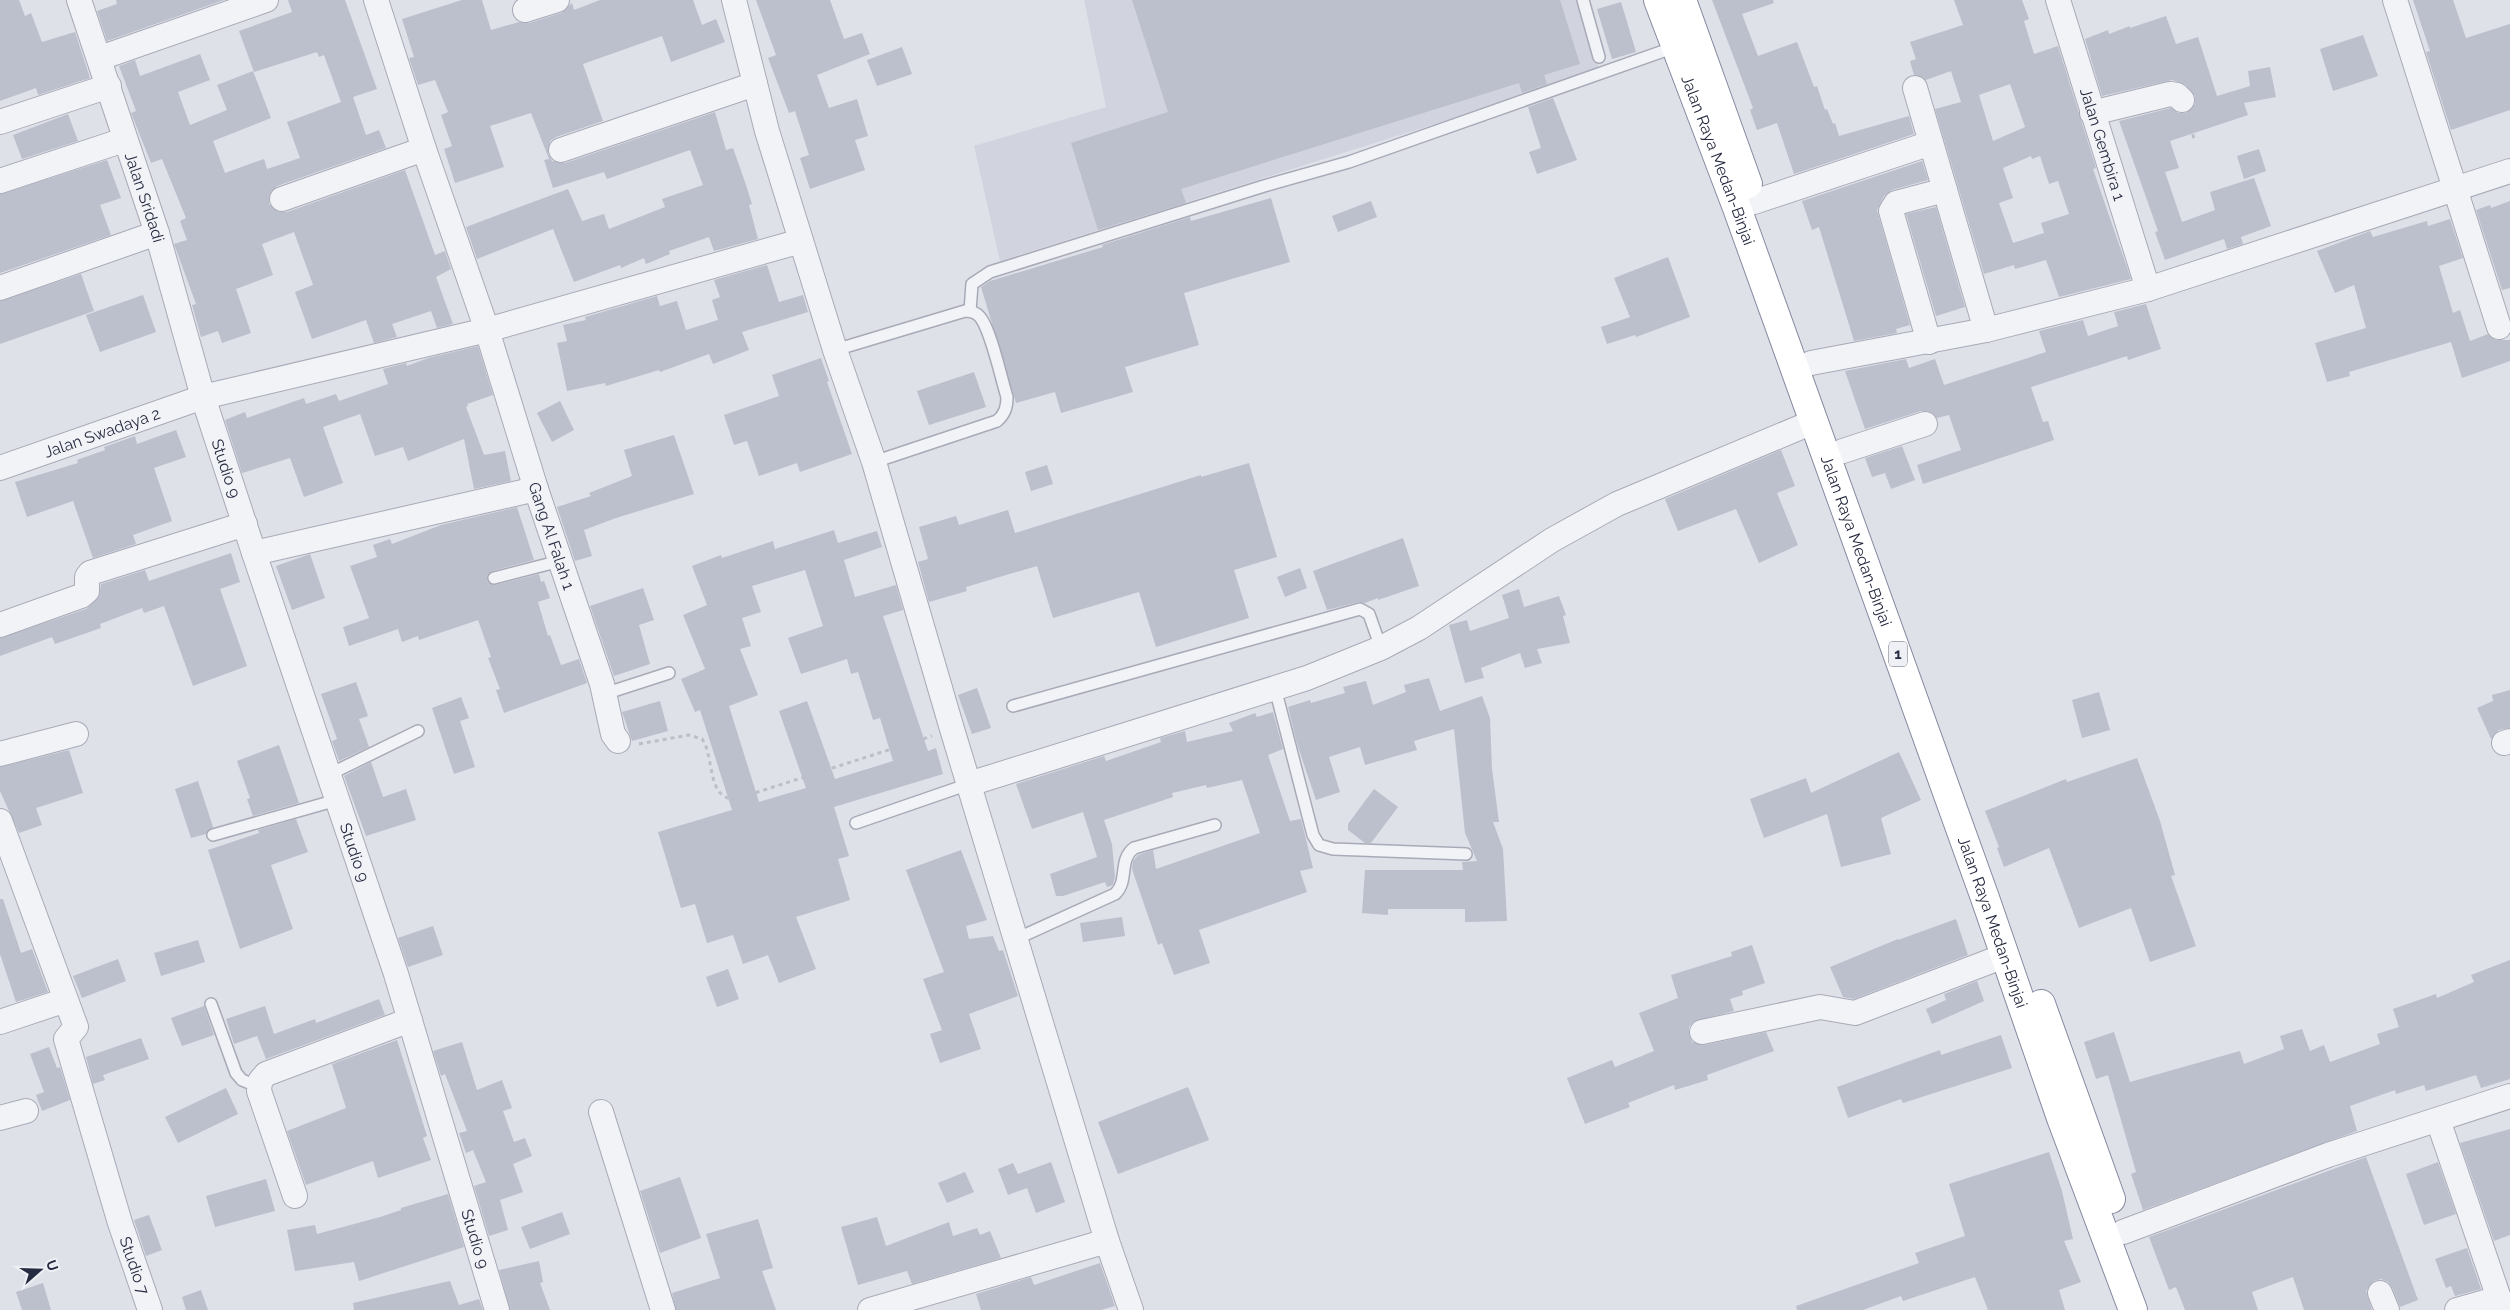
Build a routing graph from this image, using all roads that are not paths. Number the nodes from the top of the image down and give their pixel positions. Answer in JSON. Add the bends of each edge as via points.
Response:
{"nodes":[{"id":1,"x":79,"y":0,"type":"edge"},
{"id":2,"x":266,"y":0,"type":"edge"},
{"id":3,"x":376,"y":0,"type":"edge"},
{"id":4,"x":557,"y":0,"type":"edge"},
{"id":5,"x":734,"y":0,"type":"edge"},
{"id":6,"x":1583,"y":0,"type":"edge"},
{"id":7,"x":1658,"y":0,"type":"edge"},
{"id":8,"x":1682,"y":0,"type":"edge"},
{"id":9,"x":2058,"y":0,"type":"edge"},
{"id":10,"x":2395,"y":0,"type":"edge"},
{"id":11,"x":525,"y":10,"type":"dead end"},
{"id":12,"x":1675,"y":48,"type":"junction"},
{"id":13,"x":100,"y":58,"type":"junction"},
{"id":14,"x":1599,"y":58,"type":"dead end"},
{"id":15,"x":755,"y":84,"type":"junction"},
{"id":16,"x":108,"y":86,"type":"junction"},
{"id":17,"x":1915,"y":88,"type":"dead end"},
{"id":18,"x":2182,"y":100,"type":"dead end"},
{"id":19,"x":2092,"y":113,"type":"junction"},
{"id":20,"x":0,"y":122,"type":"edge"},
{"id":21,"x":124,"y":140,"type":"junction"},
{"id":22,"x":1931,"y":143,"type":"junction"},
{"id":23,"x":424,"y":149,"type":"junction"},
{"id":24,"x":561,"y":150,"type":"dead end"},
{"id":25,"x":2510,"y":171,"type":"edge"},
{"id":26,"x":0,"y":181,"type":"edge"},
{"id":27,"x":2456,"y":188,"type":"junction"},
{"id":28,"x":1945,"y":190,"type":"junction"},
{"id":29,"x":282,"y":199,"type":"dead end"},
{"id":30,"x":1754,"y":202,"type":"junction"},
{"id":31,"x":157,"y":233,"type":"junction"},
{"id":32,"x":801,"y":242,"type":"junction"},
{"id":33,"x":0,"y":288,"type":"edge"},
{"id":34,"x":2148,"y":289,"type":"junction"},
{"id":35,"x":970,"y":312,"type":"junction"},
{"id":36,"x":2499,"y":327,"type":"dead end"},
{"id":37,"x":487,"y":330,"type":"junction"},
{"id":38,"x":1986,"y":330,"type":"junction"},
{"id":39,"x":1929,"y":342,"type":"junction"},
{"id":40,"x":834,"y":350,"type":"junction"},
{"id":41,"x":1812,"y":363,"type":"junction"},
{"id":42,"x":203,"y":397,"type":"junction"},
{"id":43,"x":1813,"y":422,"type":"junction"},
{"id":44,"x":1925,"y":424,"type":"dead end"},
{"id":45,"x":1844,"y":451,"type":"junction"},
{"id":46,"x":874,"y":462,"type":"junction"},
{"id":47,"x":0,"y":468,"type":"edge"},
{"id":48,"x":536,"y":489,"type":"junction"},
{"id":49,"x":245,"y":524,"type":"junction"},
{"id":50,"x":254,"y":553,"type":"junction"},
{"id":51,"x":560,"y":561,"type":"junction"},
{"id":52,"x":494,"y":578,"type":"dead end"},
{"id":53,"x":0,"y":625,"type":"edge"},
{"id":54,"x":1381,"y":648,"type":"junction"},
{"id":55,"x":669,"y":673,"type":"dead end"},
{"id":56,"x":1275,"y":688,"type":"junction"},
{"id":57,"x":604,"y":694,"type":"junction"},
{"id":58,"x":1013,"y":706,"type":"dead end"},
{"id":59,"x":418,"y":731,"type":"dead end"},
{"id":60,"x":76,"y":734,"type":"dead end"},
{"id":61,"x":618,"y":741,"type":"road end"},
{"id":62,"x":0,"y":754,"type":"edge"},
{"id":63,"x":328,"y":775,"type":"junction"},
{"id":64,"x":969,"y":784,"type":"junction"},
{"id":65,"x":337,"y":800,"type":"junction"},
{"id":66,"x":856,"y":823,"type":"dead end"},
{"id":67,"x":1215,"y":825,"type":"dead end"},
{"id":68,"x":2,"y":835,"type":"edge"},
{"id":69,"x":213,"y":835,"type":"dead end"},
{"id":70,"x":1466,"y":854,"type":"dead end"},
{"id":71,"x":1016,"y":939,"type":"junction"},
{"id":72,"x":2004,"y":956,"type":"junction"},
{"id":73,"x":66,"y":1000,"type":"junction"},
{"id":74,"x":211,"y":1004,"type":"dead end"},
{"id":75,"x":410,"y":1020,"type":"junction"},
{"id":76,"x":0,"y":1022,"type":"edge"},
{"id":77,"x":1702,"y":1032,"type":"dead end"},
{"id":78,"x":259,"y":1086,"type":"junction"},
{"id":79,"x":2510,"y":1096,"type":"edge"},
{"id":80,"x":26,"y":1111,"type":"dead end"},
{"id":81,"x":601,"y":1112,"type":"dead end"},
{"id":82,"x":0,"y":1118,"type":"edge"},
{"id":83,"x":2438,"y":1120,"type":"junction"},
{"id":84,"x":295,"y":1196,"type":"dead end"},
{"id":85,"x":2123,"y":1232,"type":"junction"},
{"id":86,"x":1107,"y":1242,"type":"junction"},
{"id":87,"x":2501,"y":1304,"type":"edge"},
{"id":88,"x":150,"y":1310,"type":"edge"},
{"id":89,"x":497,"y":1310,"type":"edge"},
{"id":90,"x":663,"y":1310,"type":"edge"},
{"id":91,"x":870,"y":1310,"type":"edge"},
{"id":92,"x":1131,"y":1310,"type":"edge"},
{"id":93,"x":2133,"y":1310,"type":"edge"},
{"id":94,"x":2152,"y":1310,"type":"edge"},
{"id":95,"x":2457,"y":1310,"type":"edge"}],
"edges":[{"from":1,"to":13,"type":"street","name":"Jalan Sridadi"},
{"from":2,"to":13,"type":"street"},
{"from":3,"to":23,"type":"street","name":"Gang Al Falah 1"},
{"from":4,"to":11,"type":"street"},
{"from":5,"to":15,"type":"street"},
{"from":6,"to":14,"type":"lane"},
{"from":7,"to":12,"type":"highway","name":"Jalan Raya Medan-Binjai","number":"1"},
{"from":8,"to":30,"type":"highway","name":"Jalan Raya Medan-Binjai","number":"1"},
{"from":9,"to":19,"type":"street","name":"Jalan Gembira 1"},
{"from":10,"to":27,"type":"street"},
{"from":12,"to":35,"type":"lane","via":[[1349,162],[990,272],[972,284]]},
{"from":12,"to":43,"type":"highway","name":"Jalan Raya Medan-Binjai","number":"1","via":[[1738,208]]},
{"from":13,"to":16,"type":"street","name":"Jalan Sridadi"},
{"from":15,"to":24,"type":"street"},
{"from":15,"to":32,"type":"street"},
{"from":16,"to":20,"type":"street"},
{"from":16,"to":21,"type":"street","name":"Jalan Sridadi"},
{"from":17,"to":22,"type":"street"},
{"from":18,"to":19,"type":"street","via":[[2178,95],[2170,94]]},
{"from":19,"to":34,"type":"street","name":"Jalan Gembira 1"},
{"from":21,"to":26,"type":"street"},
{"from":21,"to":31,"type":"street","name":"Jalan Sridadi"},
{"from":22,"to":28,"type":"street"},
{"from":22,"to":30,"type":"street"},
{"from":23,"to":29,"type":"street"},
{"from":23,"to":37,"type":"street","name":"Gang Al Falah 1"},
{"from":25,"to":27,"type":"street"},
{"from":27,"to":34,"type":"street"},
{"from":27,"to":36,"type":"street"},
{"from":28,"to":38,"type":"street"},
{"from":28,"to":39,"type":"street","via":[[1896,203],[1891,211]]},
{"from":30,"to":41,"type":"highway","name":"Jalan Raya Medan-Binjai","number":"1"},
{"from":31,"to":33,"type":"street"},
{"from":31,"to":42,"type":"street","name":"Jalan Sridadi"},
{"from":32,"to":37,"type":"street","name":"Jalan Swadaya 2"},
{"from":32,"to":40,"type":"street"},
{"from":34,"to":38,"type":"street"},
{"from":35,"to":40,"type":"lane"},
{"from":35,"to":46,"type":"lane","via":[[976,313],[984,323],[1007,397],[1002,417]]},
{"from":37,"to":42,"type":"street","name":"Jalan Swadaya 2"},
{"from":37,"to":48,"type":"street","name":"Gang Al Falah 1"},
{"from":38,"to":39,"type":"street"},
{"from":39,"to":41,"type":"street"},
{"from":40,"to":46,"type":"street"},
{"from":41,"to":45,"type":"highway","name":"Jalan Raya Medan-Binjai","number":"1"},
{"from":42,"to":47,"type":"street","name":"Jalan Swadaya 2"},
{"from":42,"to":49,"type":"street","name":"Studio 9"},
{"from":43,"to":54,"type":"street","via":[[1617,504],[1552,540],[1419,628]]},
{"from":43,"to":72,"type":"highway","name":"Jalan Raya Medan-Binjai","number":"1"},
{"from":44,"to":45,"type":"street"},
{"from":45,"to":85,"type":"highway","name":"Jalan Raya Medan-Binjai","number":"1"},
{"from":46,"to":64,"type":"street"},
{"from":48,"to":50,"type":"street"},
{"from":48,"to":51,"type":"street","name":"Gang Al Falah 1"},
{"from":49,"to":50,"type":"street","name":"Studio 9"},
{"from":49,"to":53,"type":"street","via":[[90,573],[86,591],[81,596]]},
{"from":50,"to":63,"type":"street","name":"Studio 9"},
{"from":51,"to":52,"type":"lane"},
{"from":51,"to":57,"type":"street","name":"Gang Al Falah 1"},
{"from":54,"to":56,"type":"street"},
{"from":54,"to":58,"type":"lane","via":[[1370,616],[1366,610],[1360,610]]},
{"from":55,"to":57,"type":"lane"},
{"from":56,"to":64,"type":"street"},
{"from":56,"to":70,"type":"lane","via":[[1313,835],[1319,845],[1333,849]]},
{"from":57,"to":61,"type":"street","name":"Gang Al Falah 1","via":[[613,734]]},
{"from":59,"to":63,"type":"lane"},
{"from":60,"to":62,"type":"street"},
{"from":63,"to":65,"type":"street","name":"Studio 9"},
{"from":64,"to":66,"type":"lane"},
{"from":64,"to":71,"type":"street"},
{"from":65,"to":69,"type":"lane"},
{"from":65,"to":75,"type":"street","name":"Studio 9"},
{"from":67,"to":71,"type":"lane","via":[[1134,848],[1125,858],[1122,883],[1115,894]]},
{"from":68,"to":73,"type":"street"},
{"from":71,"to":86,"type":"street"},
{"from":72,"to":77,"type":"street","via":[[1855,1013],[1820,1007]]},
{"from":72,"to":93,"type":"highway","name":"Jalan Raya Medan-Binjai","number":"1"},
{"from":73,"to":76,"type":"street"},
{"from":73,"to":88,"type":"street","name":"Studio 7","via":[[76,1027],[66,1040],[120,1223]]},
{"from":74,"to":78,"type":"lane","via":[[236,1073],[242,1080]]},
{"from":75,"to":78,"type":"street","via":[[266,1074]]},
{"from":75,"to":89,"type":"street","name":"Studio 9"},
{"from":78,"to":84,"type":"street"},
{"from":79,"to":83,"type":"street"},
{"from":80,"to":82,"type":"street"},
{"from":81,"to":90,"type":"street"},
{"from":83,"to":85,"type":"street","via":[[2328,1155]]},
{"from":83,"to":87,"type":"street"},
{"from":85,"to":94,"type":"highway","name":"Jalan Raya Medan-Binjai","number":"1"},
{"from":86,"to":91,"type":"street"},
{"from":86,"to":92,"type":"street"},
{"from":87,"to":95,"type":"street"}]}
